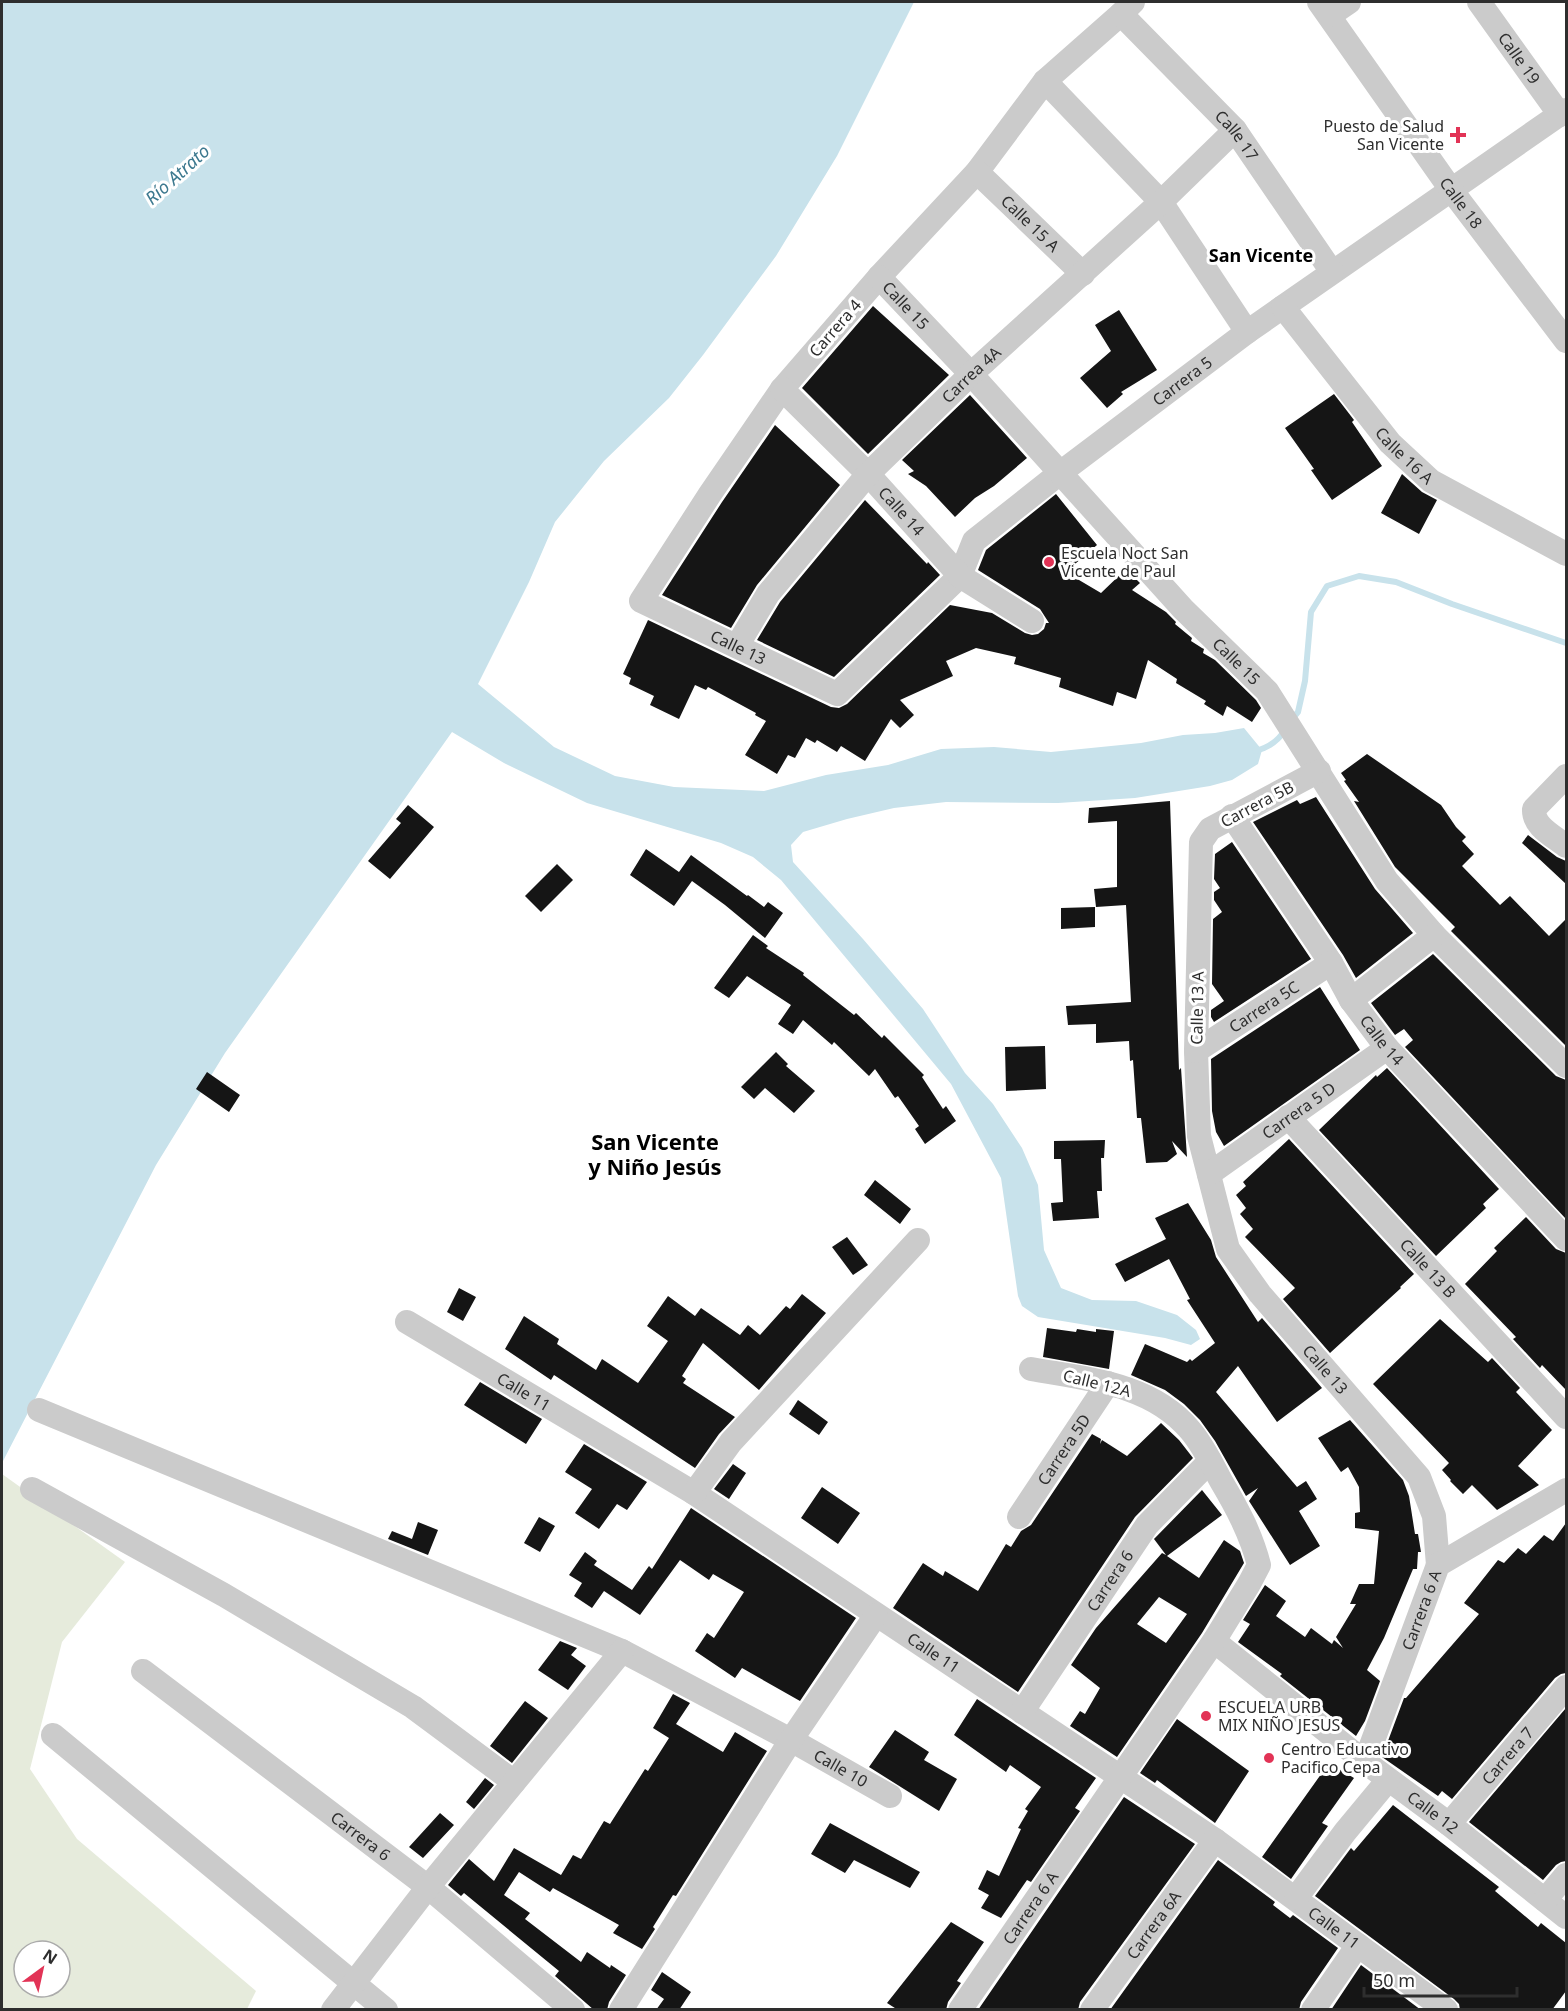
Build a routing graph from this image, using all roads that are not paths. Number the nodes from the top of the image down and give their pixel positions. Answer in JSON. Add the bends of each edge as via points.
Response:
{"nodes":[{"id":1,"x":1479,"y":2,"type":"edge"},
{"id":2,"x":1333,"y":6,"type":"edge"},
{"id":3,"x":1127,"y":8,"type":"edge"},
{"id":4,"x":1045,"y":81,"type":"junction"},
{"id":5,"x":1563,"y":112,"type":"edge"},
{"id":6,"x":1235,"y":130,"type":"junction"},
{"id":7,"x":977,"y":172,"type":"junction"},
{"id":8,"x":1452,"y":191,"type":"junction"},
{"id":9,"x":1161,"y":202,"type":"junction"},
{"id":10,"x":1332,"y":272,"type":"junction"},
{"id":11,"x":1083,"y":274,"type":"junction"},
{"id":12,"x":879,"y":277,"type":"junction"},
{"id":13,"x":1282,"y":307,"type":"junction"},
{"id":14,"x":1247,"y":332,"type":"junction"},
{"id":15,"x":1566,"y":341,"type":"edge"},
{"id":16,"x":971,"y":374,"type":"junction"},
{"id":17,"x":782,"y":389,"type":"junction"},
{"id":18,"x":1060,"y":473,"type":"junction"},
{"id":19,"x":868,"y":474,"type":"junction"},
{"id":20,"x":1566,"y":554,"type":"edge"},
{"id":21,"x":960,"y":576,"type":"junction"},
{"id":22,"x":642,"y":601,"type":"joint"},
{"id":23,"x":1032,"y":621,"type":"dead end"},
{"id":24,"x":736,"y":646,"type":"junction"},
{"id":25,"x":837,"y":694,"type":"joint"},
{"id":26,"x":1319,"y":771,"type":"junction"},
{"id":27,"x":1566,"y":776,"type":"edge"},
{"id":28,"x":1232,"y":816,"type":"junction"},
{"id":29,"x":1200,"y":842,"type":"joint"},
{"id":30,"x":1566,"y":846,"type":"edge"},
{"id":31,"x":1434,"y":935,"type":"junction"},
{"id":32,"x":1331,"y":963,"type":"junction"},
{"id":33,"x":1351,"y":1000,"type":"junction"},
{"id":34,"x":1387,"y":1048,"type":"junction"},
{"id":35,"x":1196,"y":1051,"type":"junction"},
{"id":36,"x":1566,"y":1066,"type":"edge"},
{"id":37,"x":1288,"y":1118,"type":"junction"},
{"id":38,"x":1209,"y":1174,"type":"junction"},
{"id":39,"x":1566,"y":1239,"type":"edge"},
{"id":40,"x":918,"y":1240,"type":"dead end"},
{"id":41,"x":407,"y":1322,"type":"dead end"},
{"id":42,"x":1030,"y":1369,"type":"dead end"},
{"id":43,"x":1108,"y":1383,"type":"junction"},
{"id":44,"x":39,"y":1410,"type":"dead end"},
{"id":45,"x":1566,"y":1417,"type":"edge"},
{"id":46,"x":1210,"y":1461,"type":"junction"},
{"id":47,"x":32,"y":1489,"type":"dead end"},
{"id":48,"x":1566,"y":1490,"type":"edge"},
{"id":49,"x":694,"y":1493,"type":"junction"},
{"id":50,"x":1019,"y":1517,"type":"dead end"},
{"id":51,"x":1438,"y":1564,"type":"junction"},
{"id":52,"x":876,"y":1615,"type":"junction"},
{"id":53,"x":1214,"y":1641,"type":"junction"},
{"id":54,"x":622,"y":1651,"type":"junction"},
{"id":55,"x":143,"y":1671,"type":"dead end"},
{"id":56,"x":1566,"y":1687,"type":"edge"},
{"id":57,"x":1022,"y":1712,"type":"junction"},
{"id":58,"x":53,"y":1735,"type":"dead end"},
{"id":59,"x":791,"y":1740,"type":"junction"},
{"id":60,"x":1365,"y":1762,"type":"junction"},
{"id":61,"x":1120,"y":1776,"type":"junction"},
{"id":62,"x":1388,"y":1780,"type":"junction"},
{"id":63,"x":514,"y":1782,"type":"junction"},
{"id":64,"x":890,"y":1797,"type":"dead end"},
{"id":65,"x":1449,"y":1824,"type":"junction"},
{"id":66,"x":1215,"y":1840,"type":"junction"},
{"id":67,"x":1566,"y":1875,"type":"edge"},
{"id":68,"x":428,"y":1887,"type":"junction"},
{"id":69,"x":1296,"y":1898,"type":"junction"},
{"id":70,"x":1545,"y":1900,"type":"junction"},
{"id":71,"x":1566,"y":1917,"type":"edge"},
{"id":72,"x":1358,"y":1945,"type":"junction"},
{"id":73,"x":354,"y":1983,"type":"junction"},
{"id":74,"x":333,"y":2010,"type":"edge"},
{"id":75,"x":386,"y":2010,"type":"edge"},
{"id":76,"x":573,"y":2010,"type":"edge"},
{"id":77,"x":621,"y":2010,"type":"edge"},
{"id":78,"x":960,"y":2010,"type":"edge"},
{"id":79,"x":1092,"y":2010,"type":"edge"},
{"id":80,"x":1313,"y":2010,"type":"edge"},
{"id":81,"x":1446,"y":2010,"type":"edge"}],
"edges":[{"from":1,"to":5,"type":"street","name":"Calle 19"},
{"from":2,"to":8,"type":"street","name":"Calle 18"},
{"from":3,"to":4,"type":"street","name":"Carrera 4"},
{"from":3,"to":6,"type":"street","name":"Calle 17"},
{"from":4,"to":7,"type":"street","name":"Carrera 4"},
{"from":4,"to":9,"type":"street"},
{"from":5,"to":8,"type":"street","name":"Carrera 5"},
{"from":6,"to":9,"type":"street","name":"Carrea 4A"},
{"from":6,"to":10,"type":"street","name":"Calle 17"},
{"from":7,"to":11,"type":"street","name":"Calle 15 A"},
{"from":7,"to":12,"type":"street","name":"Carrera 4"},
{"from":8,"to":10,"type":"street","name":"Carrera 5"},
{"from":8,"to":15,"type":"street","name":"Calle 18"},
{"from":9,"to":11,"type":"street","name":"Carrea 4A"},
{"from":9,"to":14,"type":"street"},
{"from":10,"to":13,"type":"street","name":"Carrera 5"},
{"from":11,"to":16,"type":"street","name":"Carrea 4A"},
{"from":12,"to":16,"type":"street","name":"Calle 15"},
{"from":12,"to":17,"type":"street","name":"Carrera 4"},
{"from":13,"to":14,"type":"street","name":"Carrera 5"},
{"from":13,"to":20,"type":"street","name":"Calle 16 A","via":[[1390,443],[1431,481]]},
{"from":14,"to":18,"type":"street","name":"Carrera 5"},
{"from":16,"to":18,"type":"street","name":"Calle 15"},
{"from":16,"to":19,"type":"street","name":"Carrea 4A"},
{"from":17,"to":19,"type":"street","name":"Calle 14"},
{"from":17,"to":22,"type":"street","name":"Carrera 4"},
{"from":18,"to":21,"type":"street","name":"Carrera 5","via":[[974,541]]},
{"from":18,"to":26,"type":"street","name":"Calle 15","via":[[1183,609],[1267,691]]},
{"from":19,"to":21,"type":"street","name":"Calle 14"},
{"from":19,"to":24,"type":"street","name":"Carrea 4A","via":[[768,594]]},
{"from":21,"to":23,"type":"street","name":"Calle 14"},
{"from":21,"to":25,"type":"street","name":"Carrera 5"},
{"from":22,"to":24,"type":"street","name":"Calle 13"},
{"from":24,"to":25,"type":"street","name":"Calle 13"},
{"from":26,"to":28,"type":"street","name":"Carrera 5B"},
{"from":26,"to":31,"type":"street","name":"Calle 15","via":[[1387,881]]},
{"from":27,"to":30,"type":"street","via":[[1534,809],[1533,816]]},
{"from":28,"to":29,"type":"street","name":"Carrera 5B","via":[[1210,829]]},
{"from":28,"to":32,"type":"street","name":"Calle 14"},
{"from":29,"to":35,"type":"street","name":"Calle 13 A"},
{"from":31,"to":33,"type":"street"},
{"from":31,"to":36,"type":"street","name":"Calle 15"},
{"from":32,"to":33,"type":"street","name":"Calle 14"},
{"from":32,"to":35,"type":"street","name":"Carrera 5C"},
{"from":33,"to":34,"type":"street","name":"Calle 14"},
{"from":34,"to":37,"type":"street","name":"Carrera 5 D"},
{"from":34,"to":39,"type":"street","name":"Calle 14"},
{"from":35,"to":38,"type":"street","name":"Calle 13 A","via":[[1200,1137]]},
{"from":37,"to":38,"type":"street","name":"Carrera 5 D"},
{"from":37,"to":45,"type":"street","name":"Calle 13 B"},
{"from":38,"to":51,"type":"street","name":"Calle 13","via":[[1228,1249],[1260,1294],[1419,1477],[1434,1516]]},
{"from":40,"to":49,"type":"street","via":[[731,1442]]},
{"from":41,"to":49,"type":"street","name":"Calle 11"},
{"from":42,"to":43,"type":"street","name":"Calle 12A"},
{"from":43,"to":46,"type":"street","name":"Calle 12A","via":[[1162,1405],[1190,1429]]},
{"from":43,"to":50,"type":"street","name":"Carrera 5D"},
{"from":44,"to":54,"type":"street","name":"Calle 10"},
{"from":46,"to":53,"type":"street","via":[[1245,1523],[1259,1565]]},
{"from":46,"to":57,"type":"street","name":"Carrera 6","via":[[1147,1525]]},
{"from":47,"to":63,"type":"street","via":[[224,1595],[413,1707]]},
{"from":48,"to":51,"type":"street","name":"Carrera 6 A"},
{"from":49,"to":52,"type":"street","name":"Calle 11"},
{"from":51,"to":60,"type":"street","name":"Carrera 6 A"},
{"from":52,"to":57,"type":"street","name":"Calle 11"},
{"from":52,"to":59,"type":"street"},
{"from":53,"to":60,"type":"street","name":"Calle 12"},
{"from":53,"to":61,"type":"street"},
{"from":54,"to":59,"type":"street","name":"Calle 10"},
{"from":54,"to":63,"type":"street"},
{"from":55,"to":68,"type":"street","name":"Carrera 6"},
{"from":56,"to":65,"type":"street","name":"Carrera 7"},
{"from":57,"to":61,"type":"street","name":"Calle 11"},
{"from":58,"to":73,"type":"street"},
{"from":59,"to":64,"type":"street","name":"Calle 10"},
{"from":59,"to":77,"type":"street"},
{"from":60,"to":62,"type":"street","name":"Calle 12"},
{"from":61,"to":66,"type":"street","name":"Calle 11"},
{"from":61,"to":78,"type":"street","name":"Carrera 6 A"},
{"from":62,"to":65,"type":"street","name":"Calle 12"},
{"from":62,"to":69,"type":"street"},
{"from":63,"to":68,"type":"street"},
{"from":65,"to":70,"type":"street","name":"Calle 12"},
{"from":66,"to":69,"type":"street","name":"Calle 11"},
{"from":66,"to":79,"type":"street","name":"Carrera 6A"},
{"from":67,"to":70,"type":"street"},
{"from":68,"to":73,"type":"street"},
{"from":68,"to":76,"type":"street","name":"Carrera 6"},
{"from":69,"to":72,"type":"street","name":"Calle 11"},
{"from":70,"to":71,"type":"street","name":"Calle 12"},
{"from":72,"to":80,"type":"street"},
{"from":72,"to":81,"type":"street","name":"Calle 11"},
{"from":73,"to":74,"type":"street"},
{"from":73,"to":75,"type":"street"}]}
